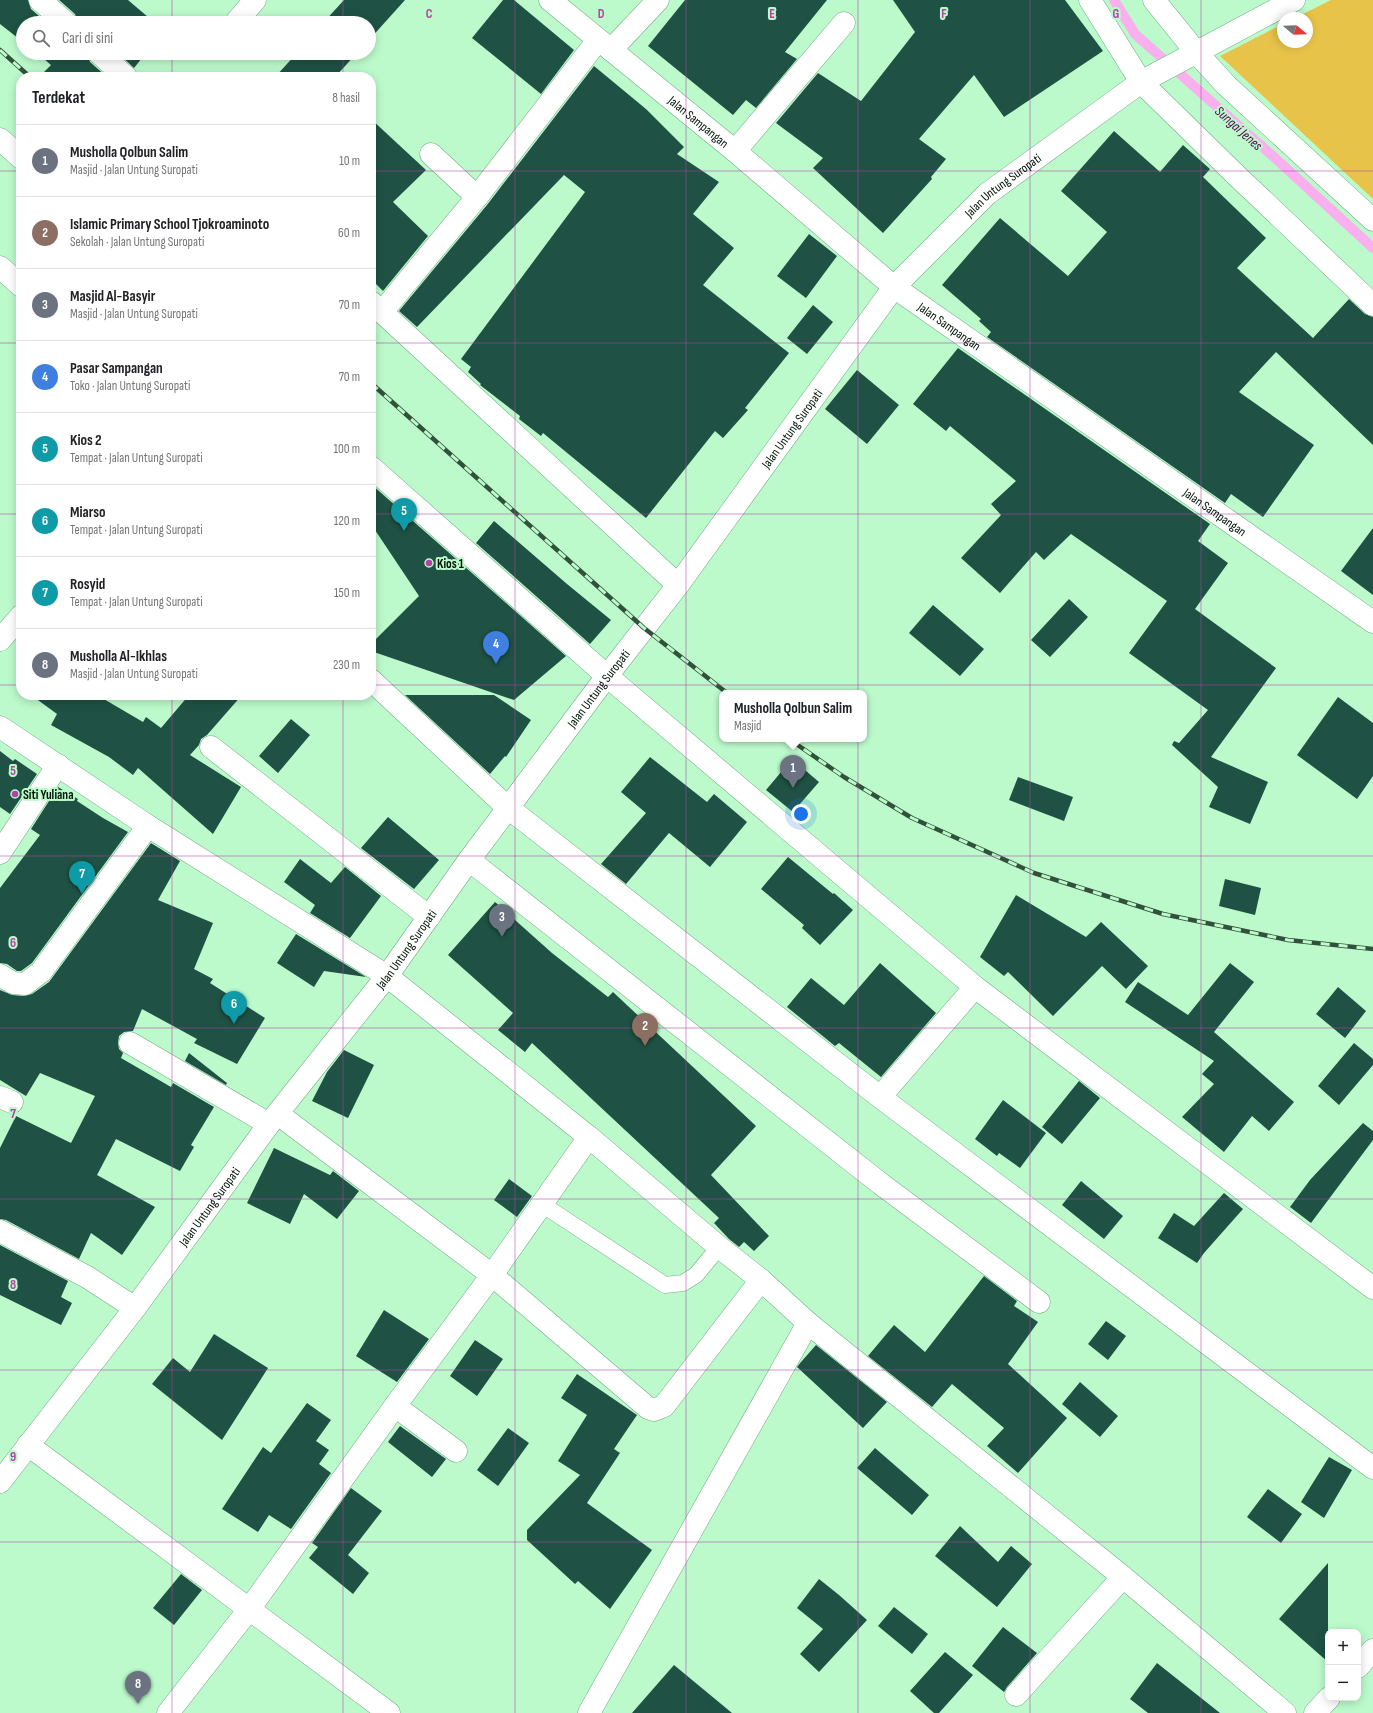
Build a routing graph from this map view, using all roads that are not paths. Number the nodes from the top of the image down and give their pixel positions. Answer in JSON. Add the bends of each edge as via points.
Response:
{"nodes":[{"id":1,"x":41,"y":0,"type":"edge"},
{"id":2,"x":255,"y":0,"type":"edge"},
{"id":3,"x":550,"y":0,"type":"edge"},
{"id":4,"x":658,"y":0,"type":"edge"},
{"id":5,"x":1090,"y":0,"type":"edge"},
{"id":6,"x":1154,"y":0,"type":"edge"},
{"id":7,"x":1294,"y":0,"type":"edge"},
{"id":8,"x":58,"y":16,"type":"edge"},
{"id":9,"x":241,"y":16,"type":"edge"},
{"id":10,"x":844,"y":23,"type":"dead end"},
{"id":11,"x":604,"y":45,"type":"junction"},
{"id":12,"x":1192,"y":54,"type":"junction"},
{"id":13,"x":107,"y":60,"type":"edge"},
{"id":14,"x":120,"y":72,"type":"edge"},
{"id":15,"x":1144,"y":80,"type":"junction"},
{"id":16,"x":0,"y":140,"type":"edge"},
{"id":17,"x":735,"y":151,"type":"junction"},
{"id":18,"x":16,"y":154,"type":"edge"},
{"id":19,"x":432,"y":154,"type":"dead end"},
{"id":20,"x":477,"y":197,"type":"junction"},
{"id":21,"x":1373,"y":220,"type":"edge"},
{"id":22,"x":0,"y":267,"type":"edge"},
{"id":23,"x":16,"y":281,"type":"edge"},
{"id":24,"x":894,"y":287,"type":"junction"},
{"id":25,"x":1373,"y":305,"type":"edge"},
{"id":26,"x":376,"y":307,"type":"edge"},
{"id":27,"x":376,"y":471,"type":"edge"},
{"id":28,"x":678,"y":585,"type":"junction"},
{"id":29,"x":16,"y":622,"type":"edge"},
{"id":30,"x":1373,"y":622,"type":"edge"},
{"id":31,"x":0,"y":640,"type":"edge"},
{"id":32,"x":607,"y":676,"type":"junction"},
{"id":33,"x":376,"y":685,"type":"edge"},
{"id":34,"x":0,"y":727,"type":"edge"},
{"id":35,"x":211,"y":747,"type":"dead end"},
{"id":36,"x":58,"y":765,"type":"junction"},
{"id":37,"x":507,"y":807,"type":"junction"},
{"id":38,"x":148,"y":826,"type":"junction"},
{"id":39,"x":0,"y":853,"type":"edge"},
{"id":40,"x":469,"y":860,"type":"junction"},
{"id":41,"x":429,"y":917,"type":"junction"},
{"id":42,"x":0,"y":975,"type":"edge"},
{"id":43,"x":387,"y":976,"type":"junction"},
{"id":44,"x":974,"y":986,"type":"junction"},
{"id":45,"x":130,"y":1043,"type":"dead end"},
{"id":46,"x":880,"y":1097,"type":"junction"},
{"id":47,"x":274,"y":1119,"type":"junction"},
{"id":48,"x":589,"y":1138,"type":"junction"},
{"id":49,"x":543,"y":1205,"type":"junction"},
{"id":50,"x":0,"y":1231,"type":"edge"},
{"id":51,"x":719,"y":1247,"type":"junction"},
{"id":52,"x":492,"y":1275,"type":"junction"},
{"id":53,"x":761,"y":1280,"type":"junction"},
{"id":54,"x":1373,"y":1288,"type":"edge"},
{"id":55,"x":1039,"y":1302,"type":"dead end"},
{"id":56,"x":135,"y":1308,"type":"junction"},
{"id":57,"x":808,"y":1323,"type":"junction"},
{"id":58,"x":395,"y":1406,"type":"junction"},
{"id":59,"x":28,"y":1445,"type":"junction"},
{"id":60,"x":456,"y":1451,"type":"dead end"},
{"id":61,"x":1373,"y":1468,"type":"edge"},
{"id":62,"x":0,"y":1482,"type":"edge"},
{"id":63,"x":1123,"y":1577,"type":"junction"},
{"id":64,"x":250,"y":1608,"type":"junction"},
{"id":65,"x":1373,"y":1650,"type":"edge"},
{"id":66,"x":1360,"y":1665,"type":"edge"},
{"id":67,"x":1016,"y":1696,"type":"dead end"},
{"id":68,"x":1326,"y":1701,"type":"edge"},
{"id":69,"x":168,"y":1713,"type":"edge"},
{"id":70,"x":389,"y":1713,"type":"edge"},
{"id":71,"x":589,"y":1713,"type":"edge"},
{"id":72,"x":1285,"y":1713,"type":"edge"},
{"id":73,"x":1315,"y":1713,"type":"edge"}],
"edges":[{"from":1,"to":8,"type":"street"},
{"from":2,"to":9,"type":"street"},
{"from":3,"to":11,"type":"street","name":"Jalan Sampangan"},
{"from":4,"to":11,"type":"street"},
{"from":5,"to":15,"type":"street"},
{"from":6,"to":12,"type":"street"},
{"from":7,"to":12,"type":"street","name":"Jalan Untung Suropati"},
{"from":10,"to":17,"type":"street"},
{"from":11,"to":17,"type":"street","name":"Jalan Sampangan"},
{"from":11,"to":20,"type":"street"},
{"from":12,"to":15,"type":"street","name":"Jalan Untung Suropati"},
{"from":12,"to":21,"type":"street"},
{"from":13,"to":14,"type":"street"},
{"from":15,"to":24,"type":"street","name":"Jalan Untung Suropati","via":[[987,194]]},
{"from":15,"to":25,"type":"street","via":[[1236,176]]},
{"from":16,"to":18,"type":"street"},
{"from":17,"to":24,"type":"street","name":"Jalan Sampangan"},
{"from":19,"to":20,"type":"street"},
{"from":20,"to":26,"type":"street"},
{"from":22,"to":23,"type":"street"},
{"from":24,"to":28,"type":"street","name":"Jalan Untung Suropati"},
{"from":24,"to":30,"type":"street","name":"Jalan Sampangan"},
{"from":26,"to":28,"type":"street"},
{"from":27,"to":32,"type":"street"},
{"from":28,"to":32,"type":"street","name":"Jalan Untung Suropati"},
{"from":29,"to":31,"type":"street"},
{"from":32,"to":37,"type":"street","name":"Jalan Untung Suropati"},
{"from":32,"to":44,"type":"street"},
{"from":33,"to":37,"type":"street"},
{"from":34,"to":36,"type":"street"},
{"from":35,"to":41,"type":"street"},
{"from":36,"to":38,"type":"street"},
{"from":36,"to":39,"type":"street"},
{"from":37,"to":40,"type":"street","name":"Jalan Untung Suropati"},
{"from":37,"to":46,"type":"street"},
{"from":38,"to":42,"type":"street","via":[[41,972],[25,984],[13,983]]},
{"from":38,"to":43,"type":"street"},
{"from":40,"to":41,"type":"street","name":"Jalan Untung Suropati"},
{"from":40,"to":55,"type":"street","via":[[881,1184]]},
{"from":41,"to":43,"type":"street","name":"Jalan Untung Suropati"},
{"from":43,"to":47,"type":"street","name":"Jalan Untung Suropati"},
{"from":43,"to":48,"type":"street"},
{"from":44,"to":46,"type":"street"},
{"from":44,"to":54,"type":"street"},
{"from":45,"to":47,"type":"street"},
{"from":46,"to":61,"type":"street"},
{"from":47,"to":52,"type":"street"},
{"from":47,"to":56,"type":"street","name":"Jalan Untung Suropati"},
{"from":48,"to":49,"type":"street"},
{"from":48,"to":51,"type":"street"},
{"from":49,"to":51,"type":"lane","via":[[665,1284],[683,1283],[696,1275]]},
{"from":49,"to":52,"type":"street"},
{"from":50,"to":56,"type":"street","via":[[87,1277]]},
{"from":51,"to":53,"type":"street"},
{"from":52,"to":53,"type":"street","via":[[648,1408],[654,1410],[664,1406]]},
{"from":52,"to":58,"type":"street"},
{"from":53,"to":57,"type":"street"},
{"from":56,"to":59,"type":"street","name":"Jalan Untung Suropati"},
{"from":57,"to":63,"type":"street"},
{"from":57,"to":71,"type":"street"},
{"from":58,"to":60,"type":"street"},
{"from":58,"to":64,"type":"street"},
{"from":59,"to":62,"type":"street","name":"Jalan Untung Suropati"},
{"from":59,"to":64,"type":"street"},
{"from":63,"to":67,"type":"street"},
{"from":63,"to":72,"type":"street"},
{"from":64,"to":69,"type":"street"},
{"from":64,"to":70,"type":"street"},
{"from":65,"to":66,"type":"street"},
{"from":68,"to":73,"type":"street"}]}
